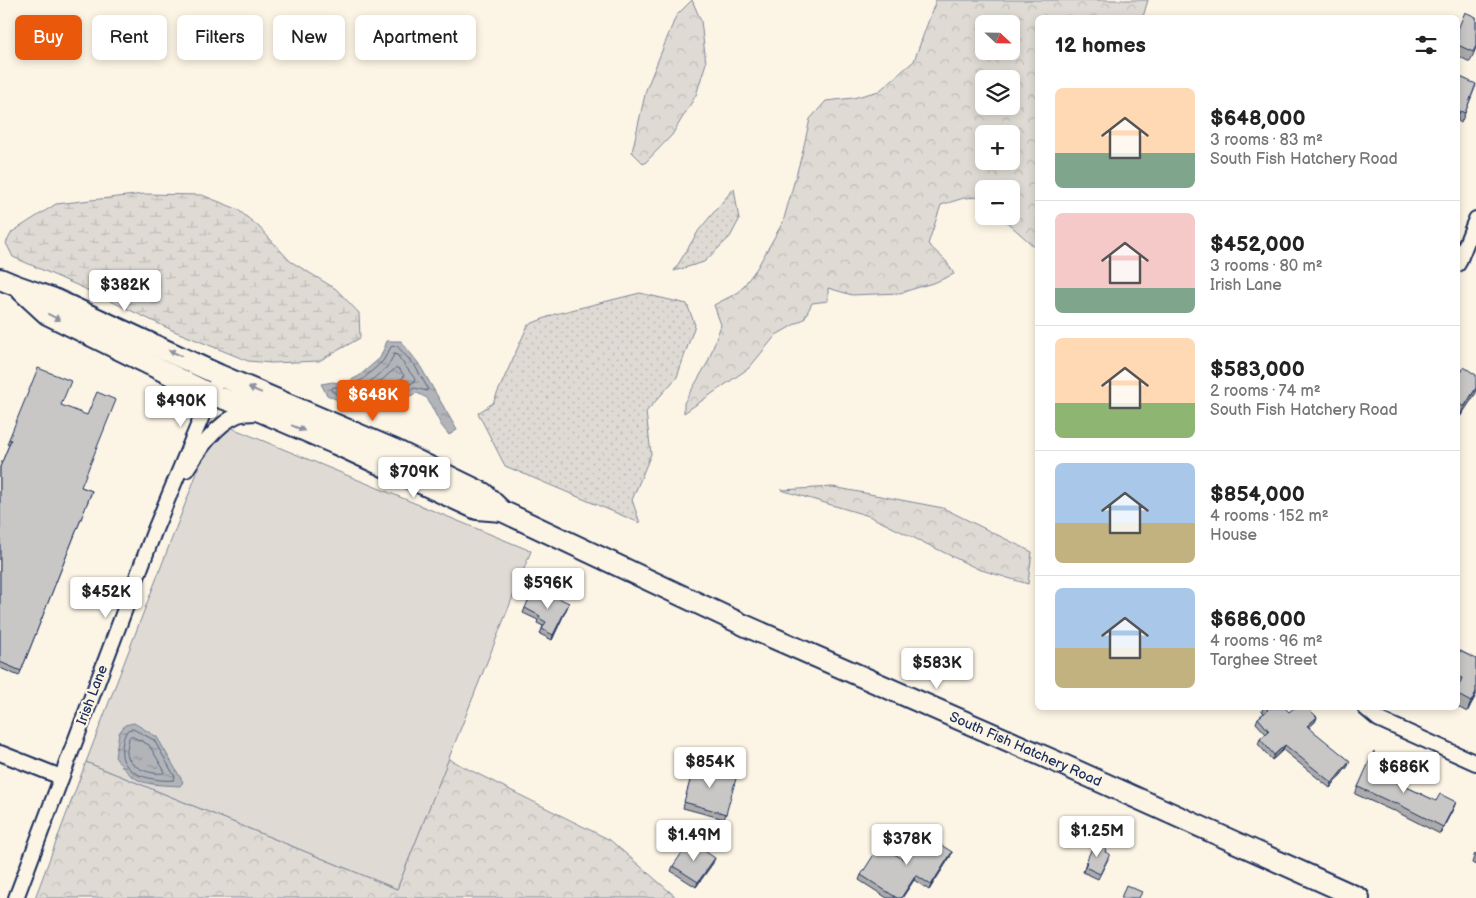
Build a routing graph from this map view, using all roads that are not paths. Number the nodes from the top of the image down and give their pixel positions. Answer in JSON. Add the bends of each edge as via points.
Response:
{"nodes":[{"id":1,"x":1476,"y":219,"type":"edge"},
{"id":2,"x":1473,"y":235,"type":"edge"},
{"id":3,"x":1460,"y":260,"type":"edge"},
{"id":4,"x":8,"y":282,"type":"edge"},
{"id":5,"x":219,"y":374,"type":"junction"},
{"id":6,"x":210,"y":394,"type":"junction"},
{"id":7,"x":262,"y":412,"type":"junction"},
{"id":8,"x":170,"y":493,"type":"junction"},
{"id":9,"x":502,"y":511,"type":"junction"},
{"id":10,"x":1367,"y":710,"type":"edge"},
{"id":11,"x":0,"y":753,"type":"edge"},
{"id":12,"x":1476,"y":763,"type":"edge"},
{"id":13,"x":60,"y":777,"type":"junction"},
{"id":14,"x":16,"y":898,"type":"edge"},
{"id":15,"x":1359,"y":898,"type":"edge"}],
"edges":[{"from":1,"to":2,"type":"street"},
{"from":2,"to":3,"type":"street"},
{"from":5,"to":4,"type":"main road","name":"South Fish Hatchery Road","one_way":true,"via":[[54,299]]},
{"from":4,"to":6,"type":"main road","name":"South Fish Hatchery Road","one_way":true,"via":[[47,314]]},
{"from":5,"to":6,"type":"street","name":"Irish Lane"},
{"from":9,"to":5,"type":"main road","name":"South Fish Hatchery Road","one_way":true,"via":[[483,493],[394,450]]},
{"from":6,"to":7,"type":"main road","name":"South Fish Hatchery Road"},
{"from":6,"to":8,"type":"street","name":"Irish Lane"},
{"from":7,"to":8,"type":"street","name":"Irish Lane","via":[[235,416],[213,433]]},
{"from":7,"to":9,"type":"main road","name":"South Fish Hatchery Road","one_way":true,"via":[[477,509]]},
{"from":8,"to":13,"type":"street","name":"Irish Lane"},
{"from":9,"to":15,"type":"main road","name":"South Fish Hatchery Road","via":[[746,626]]},
{"from":10,"to":12,"type":"street","via":[[1378,719]]},
{"from":11,"to":13,"type":"street"},
{"from":13,"to":14,"type":"street","name":"Irish Lane"}]}
